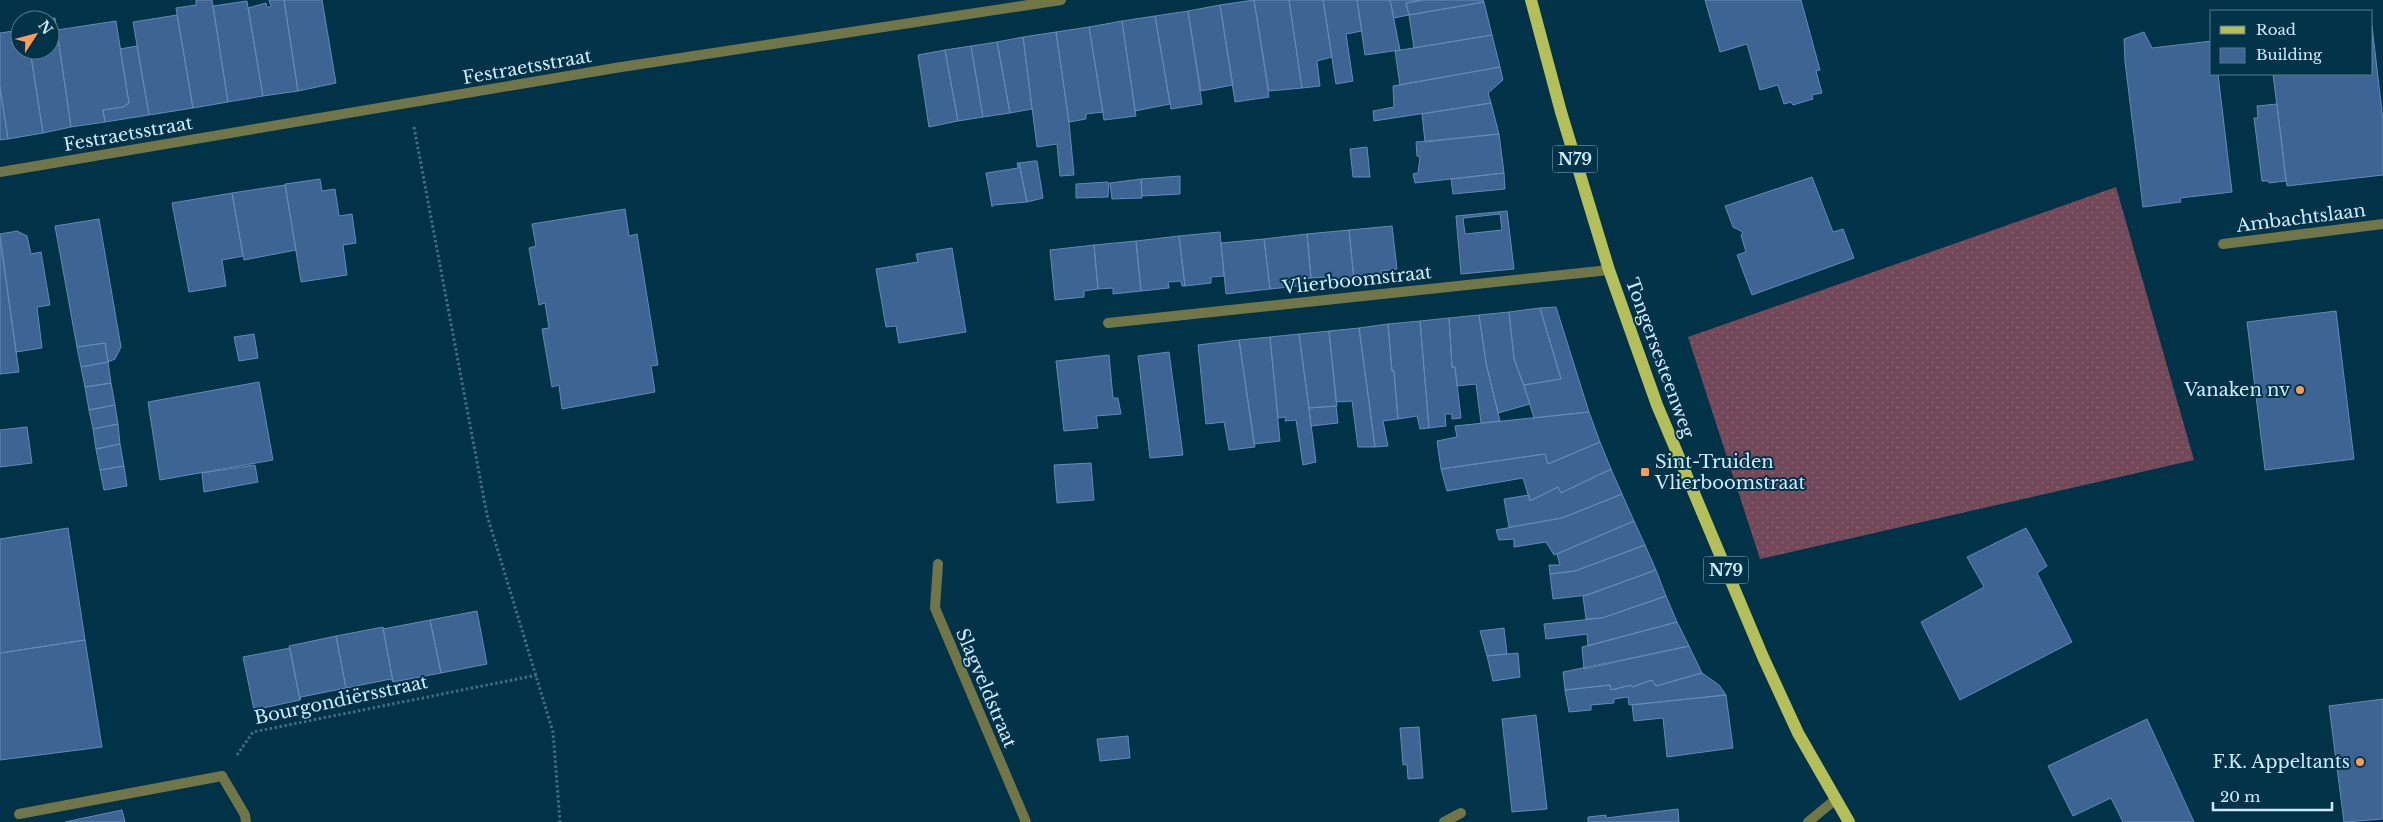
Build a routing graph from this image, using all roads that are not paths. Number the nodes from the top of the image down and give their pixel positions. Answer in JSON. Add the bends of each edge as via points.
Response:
{"nodes":[{"id":1,"x":1061,"y":0,"type":"edge"},
{"id":2,"x":1531,"y":0,"type":"edge"},
{"id":3,"x":0,"y":172,"type":"edge"},
{"id":4,"x":2383,"y":224,"type":"edge"},
{"id":5,"x":2223,"y":244,"type":"dead end"},
{"id":6,"x":1609,"y":270,"type":"junction"},
{"id":7,"x":1108,"y":323,"type":"dead end"},
{"id":8,"x":938,"y":564,"type":"dead end"},
{"id":9,"x":1836,"y":799,"type":"junction"},
{"id":10,"x":1461,"y":813,"type":"dead end"},
{"id":11,"x":19,"y":814,"type":"dead end"},
{"id":12,"x":246,"y":822,"type":"edge"},
{"id":13,"x":1026,"y":822,"type":"edge"},
{"id":14,"x":1444,"y":822,"type":"edge"},
{"id":15,"x":1808,"y":822,"type":"edge"},
{"id":16,"x":1849,"y":822,"type":"edge"}],
"edges":[{"from":1,"to":3,"type":"street","name":"Festraetsstraat","via":[[615,68]]},
{"from":2,"to":6,"type":"main road","name":"Tongersesteenweg","number":"N79"},
{"from":4,"to":5,"type":"street","name":"Ambachtslaan"},
{"from":6,"to":7,"type":"street","name":"Vlierboomstraat"},
{"from":6,"to":9,"type":"main road","name":"Tongersesteenweg","number":"N79","via":[[1657,405],[1756,640],[1798,733]]},
{"from":8,"to":13,"type":"street","name":"Slagveldstraat","via":[[935,608]]},
{"from":9,"to":15,"type":"street"},
{"from":9,"to":16,"type":"main road","name":"Tongersesteenweg","number":"N79"},
{"from":10,"to":14,"type":"street"},
{"from":11,"to":12,"type":"street","via":[[222,776]]}]}
